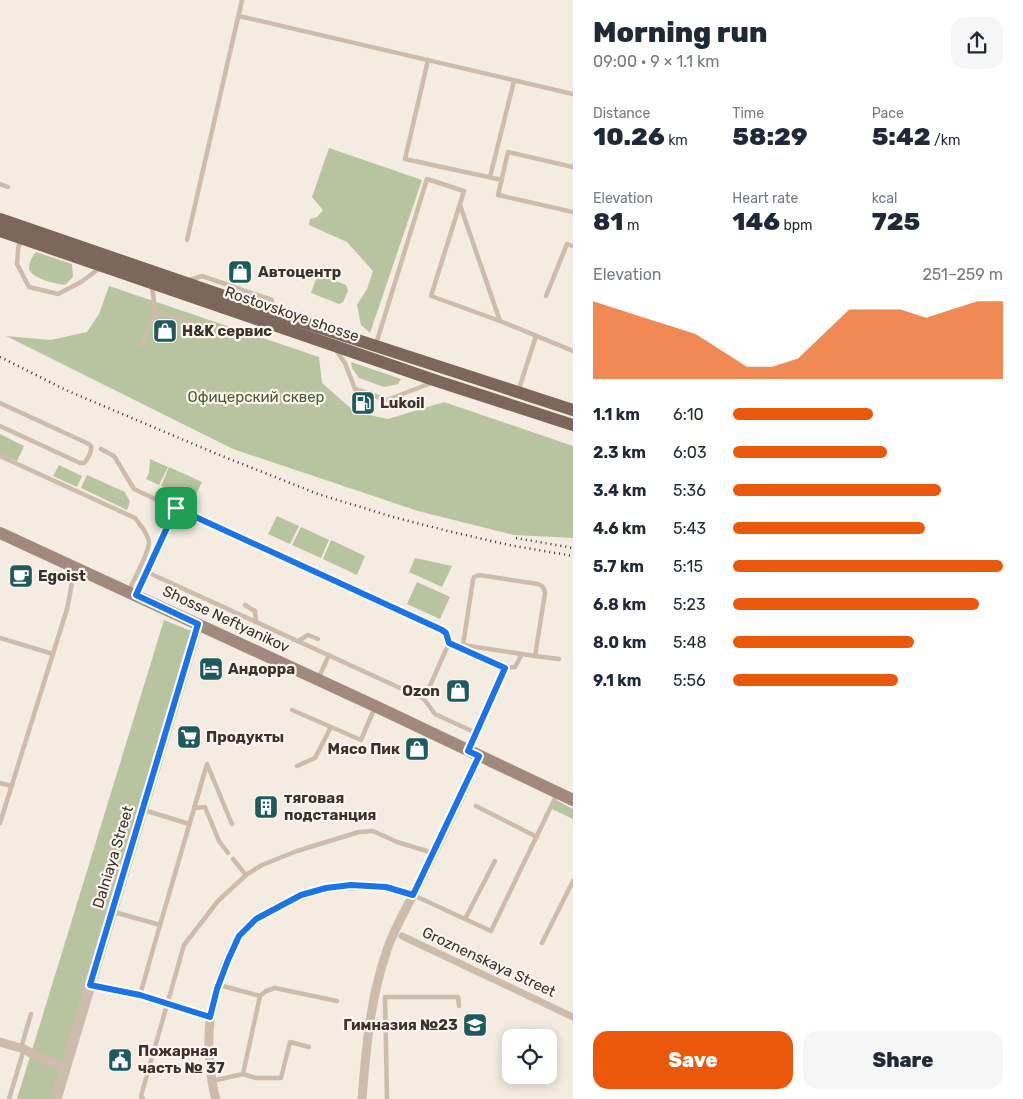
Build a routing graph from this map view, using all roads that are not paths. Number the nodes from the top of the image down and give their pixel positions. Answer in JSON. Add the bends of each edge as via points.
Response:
{"nodes":[{"id":1,"x":242,"y":0,"type":"edge"},
{"id":2,"x":239,"y":16,"type":"junction"},
{"id":3,"x":428,"y":60,"type":"junction"},
{"id":4,"x":514,"y":81,"type":"junction"},
{"id":5,"x":573,"y":94,"type":"edge"},
{"id":6,"x":573,"y":167,"type":"edge"},
{"id":7,"x":490,"y":177,"type":"junction"},
{"id":8,"x":502,"y":180,"type":"junction"},
{"id":9,"x":0,"y":184,"type":"edge"},
{"id":10,"x":8,"y":188,"type":"dead end"},
{"id":11,"x":460,"y":204,"type":"junction"},
{"id":12,"x":573,"y":212,"type":"edge"},
{"id":13,"x":0,"y":219,"type":"edge"},
{"id":14,"x":0,"y":232,"type":"edge"},
{"id":15,"x":20,"y":238,"type":"junction"},
{"id":16,"x":187,"y":240,"type":"dead end"},
{"id":17,"x":573,"y":246,"type":"edge"},
{"id":18,"x":102,"y":266,"type":"junction"},
{"id":19,"x":152,"y":283,"type":"junction"},
{"id":20,"x":546,"y":296,"type":"dead end"},
{"id":21,"x":156,"y":310,"type":"junction"},
{"id":22,"x":500,"y":322,"type":"junction"},
{"id":23,"x":212,"y":331,"type":"dead end"},
{"id":24,"x":536,"y":336,"type":"junction"},
{"id":25,"x":330,"y":344,"type":"junction"},
{"id":26,"x":142,"y":345,"type":"dead end"},
{"id":27,"x":376,"y":346,"type":"junction"},
{"id":28,"x":573,"y":350,"type":"edge"},
{"id":29,"x":437,"y":381,"type":"junction"},
{"id":30,"x":518,"y":393,"type":"junction"},
{"id":31,"x":0,"y":403,"type":"edge"},
{"id":32,"x":573,"y":410,"type":"edge"},
{"id":33,"x":573,"y":425,"type":"edge"},
{"id":34,"x":0,"y":426,"type":"edge"},
{"id":35,"x":101,"y":449,"type":"dead end"},
{"id":36,"x":0,"y":456,"type":"edge"},
{"id":37,"x":176,"y":508,"type":"junction"},
{"id":38,"x":0,"y":532,"type":"edge"},
{"id":39,"x":78,"y":568,"type":"junction"},
{"id":40,"x":147,"y":572,"type":"junction"},
{"id":41,"x":132,"y":593,"type":"junction"},
{"id":42,"x":245,"y":605,"type":"dead end"},
{"id":43,"x":256,"y":622,"type":"junction"},
{"id":44,"x":198,"y":624,"type":"junction"},
{"id":45,"x":0,"y":638,"type":"edge"},
{"id":46,"x":318,"y":639,"type":"dead end"},
{"id":47,"x":298,"y":641,"type":"junction"},
{"id":48,"x":449,"y":643,"type":"junction"},
{"id":49,"x":462,"y":647,"type":"junction"},
{"id":50,"x":53,"y":654,"type":"junction"},
{"id":51,"x":522,"y":654,"type":"junction"},
{"id":52,"x":329,"y":655,"type":"junction"},
{"id":53,"x":535,"y":656,"type":"junction"},
{"id":54,"x":559,"y":659,"type":"dead end"},
{"id":55,"x":505,"y":668,"type":"junction"},
{"id":56,"x":318,"y":679,"type":"junction"},
{"id":57,"x":424,"y":699,"type":"junction"},
{"id":58,"x":375,"y":706,"type":"junction"},
{"id":59,"x":292,"y":710,"type":"dead end"},
{"id":60,"x":331,"y":727,"type":"junction"},
{"id":61,"x":476,"y":733,"type":"junction"},
{"id":62,"x":474,"y":753,"type":"junction"},
{"id":63,"x":297,"y":766,"type":"dead end"},
{"id":64,"x":0,"y":782,"type":"edge"},
{"id":65,"x":12,"y":786,"type":"junction"},
{"id":66,"x":558,"y":793,"type":"junction"},
{"id":67,"x":573,"y":800,"type":"edge"},
{"id":68,"x":476,"y":806,"type":"dead end"},
{"id":69,"x":194,"y":808,"type":"junction"},
{"id":70,"x":143,"y":810,"type":"junction"},
{"id":71,"x":0,"y":823,"type":"edge"},
{"id":72,"x":189,"y":824,"type":"junction"},
{"id":73,"x":232,"y":824,"type":"dead end"},
{"id":74,"x":537,"y":837,"type":"junction"},
{"id":75,"x":228,"y":853,"type":"dead end"},
{"id":76,"x":434,"y":854,"type":"junction"},
{"id":77,"x":233,"y":859,"type":"dead end"},
{"id":78,"x":495,"y":861,"type":"dead end"},
{"id":79,"x":246,"y":875,"type":"junction"},
{"id":80,"x":573,"y":881,"type":"edge"},
{"id":81,"x":413,"y":895,"type":"junction"},
{"id":82,"x":112,"y":911,"type":"junction"},
{"id":83,"x":465,"y":919,"type":"junction"},
{"id":84,"x":160,"y":926,"type":"junction"},
{"id":85,"x":398,"y":934,"type":"junction"},
{"id":86,"x":542,"y":943,"type":"dead end"},
{"id":87,"x":90,"y":985,"type":"junction"},
{"id":88,"x":218,"y":985,"type":"junction"},
{"id":89,"x":140,"y":995,"type":"junction"},
{"id":90,"x":260,"y":996,"type":"junction"},
{"id":91,"x":337,"y":1001,"type":"dead end"},
{"id":92,"x":167,"y":1003,"type":"junction"},
{"id":93,"x":458,"y":1006,"type":"dead end"},
{"id":94,"x":31,"y":1014,"type":"dead end"},
{"id":95,"x":210,"y":1017,"type":"junction"},
{"id":96,"x":573,"y":1017,"type":"edge"},
{"id":97,"x":0,"y":1042,"type":"edge"},
{"id":98,"x":310,"y":1047,"type":"dead end"},
{"id":99,"x":23,"y":1049,"type":"junction"},
{"id":100,"x":66,"y":1067,"type":"junction"},
{"id":101,"x":243,"y":1074,"type":"junction"},
{"id":102,"x":212,"y":1081,"type":"junction"},
{"id":103,"x":9,"y":1099,"type":"edge"},
{"id":104,"x":56,"y":1099,"type":"edge"},
{"id":105,"x":143,"y":1099,"type":"edge"},
{"id":106,"x":216,"y":1099,"type":"edge"},
{"id":107,"x":362,"y":1099,"type":"edge"},
{"id":108,"x":387,"y":1099,"type":"edge"}],
"edges":[{"from":1,"to":2,"type":"lane"},
{"from":2,"to":3,"type":"lane"},
{"from":2,"to":16,"type":"lane"},
{"from":3,"to":4,"type":"lane"},
{"from":3,"to":7,"type":"lane","via":[[405,159]]},
{"from":4,"to":5,"type":"lane"},
{"from":4,"to":7,"type":"lane"},
{"from":6,"to":8,"type":"lane","via":[[508,152]]},
{"from":7,"to":8,"type":"lane"},
{"from":8,"to":12,"type":"lane","via":[[498,195]]},
{"from":9,"to":10,"type":"lane"},
{"from":11,"to":22,"type":"lane"},
{"from":11,"to":22,"type":"lane","via":[[431,296]]},
{"from":11,"to":27,"type":"lane","via":[[464,191],[427,179]]},
{"from":13,"to":27,"type":"main road","name":"Rostovskoye shosse"},
{"from":14,"to":15,"type":"main road","name":"Rostovskoye shosse"},
{"from":15,"to":18,"type":"main road","name":"Rostovskoye shosse"},
{"from":15,"to":18,"type":"lane","via":[[18,264],[29,287],[58,294]]},
{"from":17,"to":20,"type":"lane","via":[[567,244]]},
{"from":18,"to":19,"type":"main road","name":"Rostovskoye shosse"},
{"from":19,"to":21,"type":"lane"},
{"from":19,"to":25,"type":"main road","name":"Rostovskoye shosse"},
{"from":21,"to":23,"type":"lane"},
{"from":21,"to":26,"type":"lane"},
{"from":22,"to":24,"type":"lane"},
{"from":24,"to":28,"type":"lane"},
{"from":24,"to":30,"type":"lane"},
{"from":25,"to":29,"type":"main road","name":"Rostovskoye shosse"},
{"from":25,"to":29,"type":"lane","via":[[345,363],[355,389],[387,400]]},
{"from":27,"to":30,"type":"main road","name":"Rostovskoye shosse"},
{"from":29,"to":33,"type":"main road","name":"Rostovskoye shosse"},
{"from":30,"to":32,"type":"main road","name":"Rostovskoye shosse"},
{"from":31,"to":34,"type":"lane","via":[[88,444],[91,450],[86,461],[80,463]]},
{"from":35,"to":37,"type":"lane","via":[[114,456],[134,489]]},
{"from":36,"to":41,"type":"lane","via":[[135,518],[149,543]]},
{"from":37,"to":40,"type":"lane"},
{"from":37,"to":48,"type":"lane","via":[[442,630]]},
{"from":38,"to":39,"type":"main road","name":"Shosse Neftyanikov"},
{"from":39,"to":41,"type":"main road","name":"Shosse Neftyanikov"},
{"from":39,"to":50,"type":"lane"},
{"from":40,"to":41,"type":"lane"},
{"from":40,"to":43,"type":"lane"},
{"from":41,"to":44,"type":"main road","name":"Shosse Neftyanikov"},
{"from":42,"to":43,"type":"lane","via":[[255,611]]},
{"from":43,"to":47,"type":"lane"},
{"from":44,"to":56,"type":"main road","name":"Shosse Neftyanikov"},
{"from":44,"to":70,"type":"street","name":"Dalniaya Street"},
{"from":45,"to":50,"type":"lane"},
{"from":46,"to":47,"type":"lane","via":[[308,635]]},
{"from":47,"to":52,"type":"lane"},
{"from":48,"to":49,"type":"lane"},
{"from":48,"to":57,"type":"lane"},
{"from":49,"to":51,"type":"lane"},
{"from":49,"to":53,"type":"lane","via":[[474,577],[479,575],[542,586],[545,593]]},
{"from":49,"to":55,"type":"lane"},
{"from":50,"to":65,"type":"lane"},
{"from":51,"to":53,"type":"lane"},
{"from":51,"to":55,"type":"lane","via":[[515,667]]},
{"from":52,"to":56,"type":"lane"},
{"from":52,"to":57,"type":"lane"},
{"from":53,"to":54,"type":"lane"},
{"from":55,"to":61,"type":"lane"},
{"from":56,"to":58,"type":"main road","name":"Shosse Neftyanikov"},
{"from":57,"to":61,"type":"lane","via":[[434,714]]},
{"from":58,"to":60,"type":"lane","via":[[361,740]]},
{"from":58,"to":62,"type":"main road","name":"Shosse Neftyanikov"},
{"from":59,"to":60,"type":"lane"},
{"from":60,"to":63,"type":"lane","via":[[315,758]]},
{"from":61,"to":62,"type":"lane"},
{"from":62,"to":66,"type":"main road","name":"Shosse Neftyanikov"},
{"from":62,"to":76,"type":"street"},
{"from":64,"to":65,"type":"lane"},
{"from":65,"to":71,"type":"lane"},
{"from":66,"to":67,"type":"main road","name":"Shosse Neftyanikov"},
{"from":66,"to":74,"type":"lane"},
{"from":68,"to":74,"type":"lane"},
{"from":69,"to":72,"type":"lane"},
{"from":69,"to":73,"type":"lane","via":[[207,764]]},
{"from":69,"to":75,"type":"lane","via":[[205,807],[219,841]]},
{"from":70,"to":72,"type":"lane"},
{"from":70,"to":82,"type":"street","name":"Dalniaya Street"},
{"from":72,"to":84,"type":"lane"},
{"from":74,"to":83,"type":"lane","via":[[491,931]]},
{"from":76,"to":79,"type":"lane","via":[[373,831],[359,832],[262,865]]},
{"from":76,"to":81,"type":"street"},
{"from":77,"to":79,"type":"lane"},
{"from":78,"to":83,"type":"lane"},
{"from":79,"to":92,"type":"lane","via":[[218,901],[184,945]]},
{"from":80,"to":86,"type":"lane"},
{"from":81,"to":83,"type":"lane"},
{"from":81,"to":85,"type":"street"},
{"from":81,"to":88,"type":"street","via":[[386,887],[351,885],[301,895],[256,919],[239,936]]},
{"from":82,"to":84,"type":"lane"},
{"from":82,"to":87,"type":"street","name":"Dalniaya Street"},
{"from":84,"to":89,"type":"lane"},
{"from":85,"to":96,"type":"street","name":"Groznenskaya Street"},
{"from":85,"to":107,"type":"street","via":[[386,951],[374,991]]},
{"from":87,"to":89,"type":"lane"},
{"from":87,"to":100,"type":"street","name":"Dalniaya Street"},
{"from":88,"to":90,"type":"lane"},
{"from":88,"to":95,"type":"street"},
{"from":89,"to":92,"type":"lane"},
{"from":90,"to":91,"type":"lane","via":[[275,988]]},
{"from":90,"to":101,"type":"lane"},
{"from":92,"to":95,"type":"lane"},
{"from":92,"to":105,"type":"lane","via":[[141,1096]]},
{"from":93,"to":108,"type":"lane","via":[[458,998],[386,997]]},
{"from":94,"to":99,"type":"lane"},
{"from":95,"to":102,"type":"street","via":[[208,1053]]},
{"from":97,"to":99,"type":"street"},
{"from":98,"to":101,"type":"lane","via":[[290,1042],[280,1078],[256,1078]]},
{"from":99,"to":100,"type":"street"},
{"from":99,"to":103,"type":"lane"},
{"from":100,"to":104,"type":"street","name":"Dalniaya Street"},
{"from":101,"to":102,"type":"lane"},
{"from":102,"to":106,"type":"street"}]}
